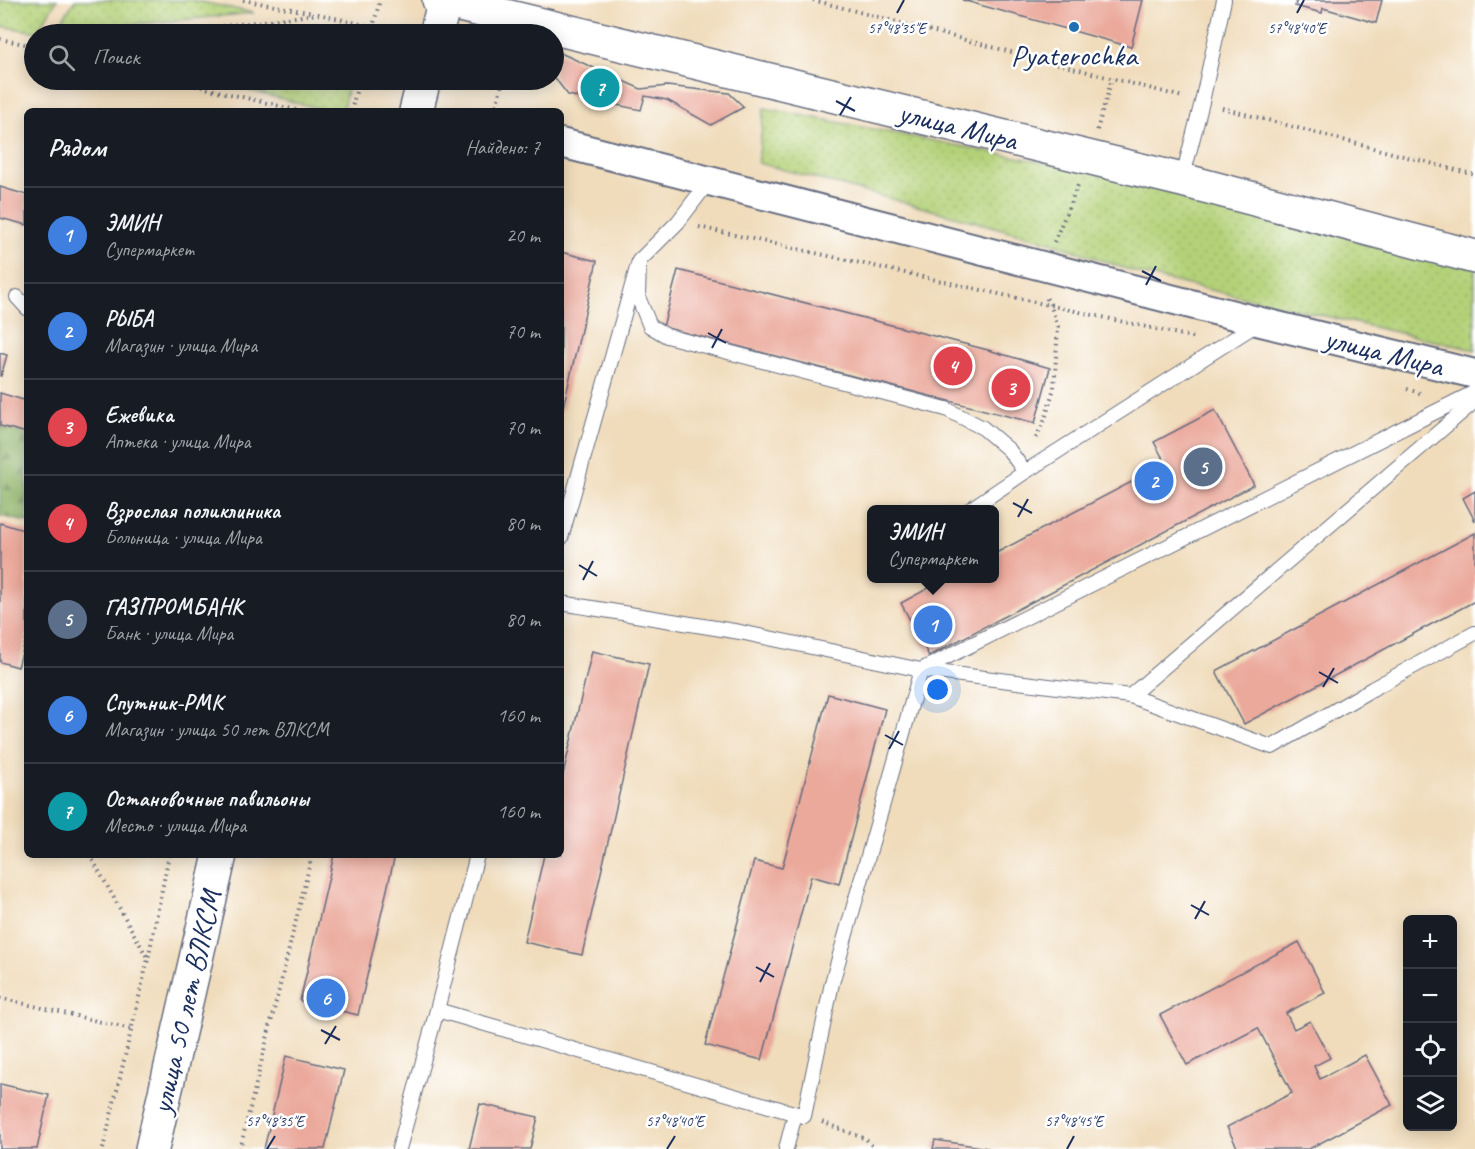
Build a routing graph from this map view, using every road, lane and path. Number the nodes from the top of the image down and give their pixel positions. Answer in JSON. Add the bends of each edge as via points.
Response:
{"nodes":[{"id":1,"x":243,"y":0,"type":"edge"},
{"id":2,"x":380,"y":0,"type":"edge"},
{"id":3,"x":443,"y":0,"type":"edge"},
{"id":4,"x":813,"y":0,"type":"edge"},
{"id":5,"x":1224,"y":0,"type":"edge"},
{"id":6,"x":318,"y":14,"type":"junction"},
{"id":7,"x":240,"y":24,"type":"edge"},
{"id":8,"x":361,"y":24,"type":"edge"},
{"id":9,"x":375,"y":24,"type":"edge"},
{"id":10,"x":438,"y":24,"type":"edge"},
{"id":11,"x":542,"y":24,"type":"edge"},
{"id":12,"x":564,"y":29,"type":"edge"},
{"id":13,"x":0,"y":39,"type":"edge"},
{"id":14,"x":24,"y":44,"type":"edge"},
{"id":15,"x":213,"y":90,"type":"edge"},
{"id":16,"x":356,"y":90,"type":"edge"},
{"id":17,"x":500,"y":90,"type":"edge"},
{"id":18,"x":1202,"y":102,"type":"junction"},
{"id":19,"x":288,"y":108,"type":"edge"},
{"id":20,"x":352,"y":108,"type":"edge"},
{"id":21,"x":496,"y":108,"type":"edge"},
{"id":22,"x":564,"y":144,"type":"edge"},
{"id":23,"x":1475,"y":176,"type":"edge"},
{"id":24,"x":1182,"y":180,"type":"junction"},
{"id":25,"x":709,"y":182,"type":"junction"},
{"id":26,"x":678,"y":222,"type":"junction"},
{"id":27,"x":1475,"y":257,"type":"edge"},
{"id":28,"x":639,"y":261,"type":"junction"},
{"id":29,"x":17,"y":297,"type":"dead end"},
{"id":30,"x":24,"y":305,"type":"edge"},
{"id":31,"x":1261,"y":322,"type":"junction"},
{"id":32,"x":1203,"y":340,"type":"dead end"},
{"id":33,"x":1475,"y":374,"type":"edge"},
{"id":34,"x":1400,"y":387,"type":"dead end"},
{"id":35,"x":1475,"y":392,"type":"edge"},
{"id":36,"x":1433,"y":396,"type":"dead end"},
{"id":37,"x":1475,"y":401,"type":"edge"},
{"id":38,"x":1025,"y":472,"type":"junction"},
{"id":39,"x":976,"y":505,"type":"edge"},
{"id":40,"x":564,"y":527,"type":"edge"},
{"id":41,"x":564,"y":603,"type":"edge"},
{"id":42,"x":1475,"y":633,"type":"edge"},
{"id":43,"x":921,"y":670,"type":"junction"},
{"id":44,"x":1130,"y":696,"type":"junction"},
{"id":45,"x":92,"y":858,"type":"edge"},
{"id":46,"x":168,"y":858,"type":"edge"},
{"id":47,"x":219,"y":858,"type":"edge"},
{"id":48,"x":311,"y":858,"type":"edge"},
{"id":49,"x":476,"y":858,"type":"edge"},
{"id":50,"x":148,"y":959,"type":"junction"},
{"id":51,"x":0,"y":998,"type":"edge"},
{"id":52,"x":437,"y":1010,"type":"junction"},
{"id":53,"x":131,"y":1029,"type":"junction"},
{"id":54,"x":799,"y":1115,"type":"junction"},
{"id":55,"x":103,"y":1149,"type":"edge"},
{"id":56,"x":152,"y":1149,"type":"edge"},
{"id":57,"x":240,"y":1149,"type":"edge"},
{"id":58,"x":399,"y":1149,"type":"edge"},
{"id":59,"x":786,"y":1149,"type":"edge"},
{"id":60,"x":875,"y":1149,"type":"edge"}],
"edges":[{"from":1,"to":6,"type":"path"},
{"from":2,"to":9,"type":"path"},
{"from":3,"to":10,"type":"street"},
{"from":3,"to":11,"type":"street","name":"улица Мира"},
{"from":4,"to":18,"type":"path"},
{"from":5,"to":18,"type":"lane"},
{"from":6,"to":7,"type":"path"},
{"from":6,"to":8,"type":"path"},
{"from":12,"to":24,"type":"street","name":"улица Мира"},
{"from":13,"to":14,"type":"path"},
{"from":15,"to":19,"type":"path"},
{"from":16,"to":20,"type":"path"},
{"from":17,"to":21,"type":"path"},
{"from":18,"to":23,"type":"path"},
{"from":18,"to":24,"type":"lane"},
{"from":22,"to":25,"type":"street","name":"улица Мира"},
{"from":24,"to":27,"type":"street","name":"улица Мира"},
{"from":25,"to":26,"type":"lane"},
{"from":25,"to":31,"type":"street","name":"улица Мира"},
{"from":26,"to":28,"type":"lane"},
{"from":26,"to":32,"type":"path"},
{"from":28,"to":38,"type":"lane","via":[[638,297],[650,326],[667,336],[946,409],[983,428],[1009,450]]},
{"from":28,"to":40,"type":"lane"},
{"from":29,"to":30,"type":"lane"},
{"from":31,"to":33,"type":"street","name":"улица Мира"},
{"from":31,"to":38,"type":"lane"},
{"from":34,"to":36,"type":"path"},
{"from":35,"to":43,"type":"lane"},
{"from":37,"to":44,"type":"lane"},
{"from":38,"to":39,"type":"lane"},
{"from":41,"to":43,"type":"lane","via":[[740,632]]},
{"from":42,"to":44,"type":"lane","via":[[1272,747]]},
{"from":43,"to":44,"type":"lane"},
{"from":43,"to":54,"type":"lane","via":[[832,983]]},
{"from":45,"to":50,"type":"path"},
{"from":46,"to":50,"type":"path"},
{"from":47,"to":56,"type":"street","name":"улица 50 лет ВЛКСМ"},
{"from":48,"to":57,"type":"path"},
{"from":49,"to":52,"type":"lane"},
{"from":50,"to":53,"type":"path"},
{"from":51,"to":53,"type":"path"},
{"from":52,"to":54,"type":"lane"},
{"from":52,"to":58,"type":"lane"},
{"from":53,"to":55,"type":"path"},
{"from":54,"to":59,"type":"lane"},
{"from":54,"to":60,"type":"path","via":[[866,1139]]}]}
